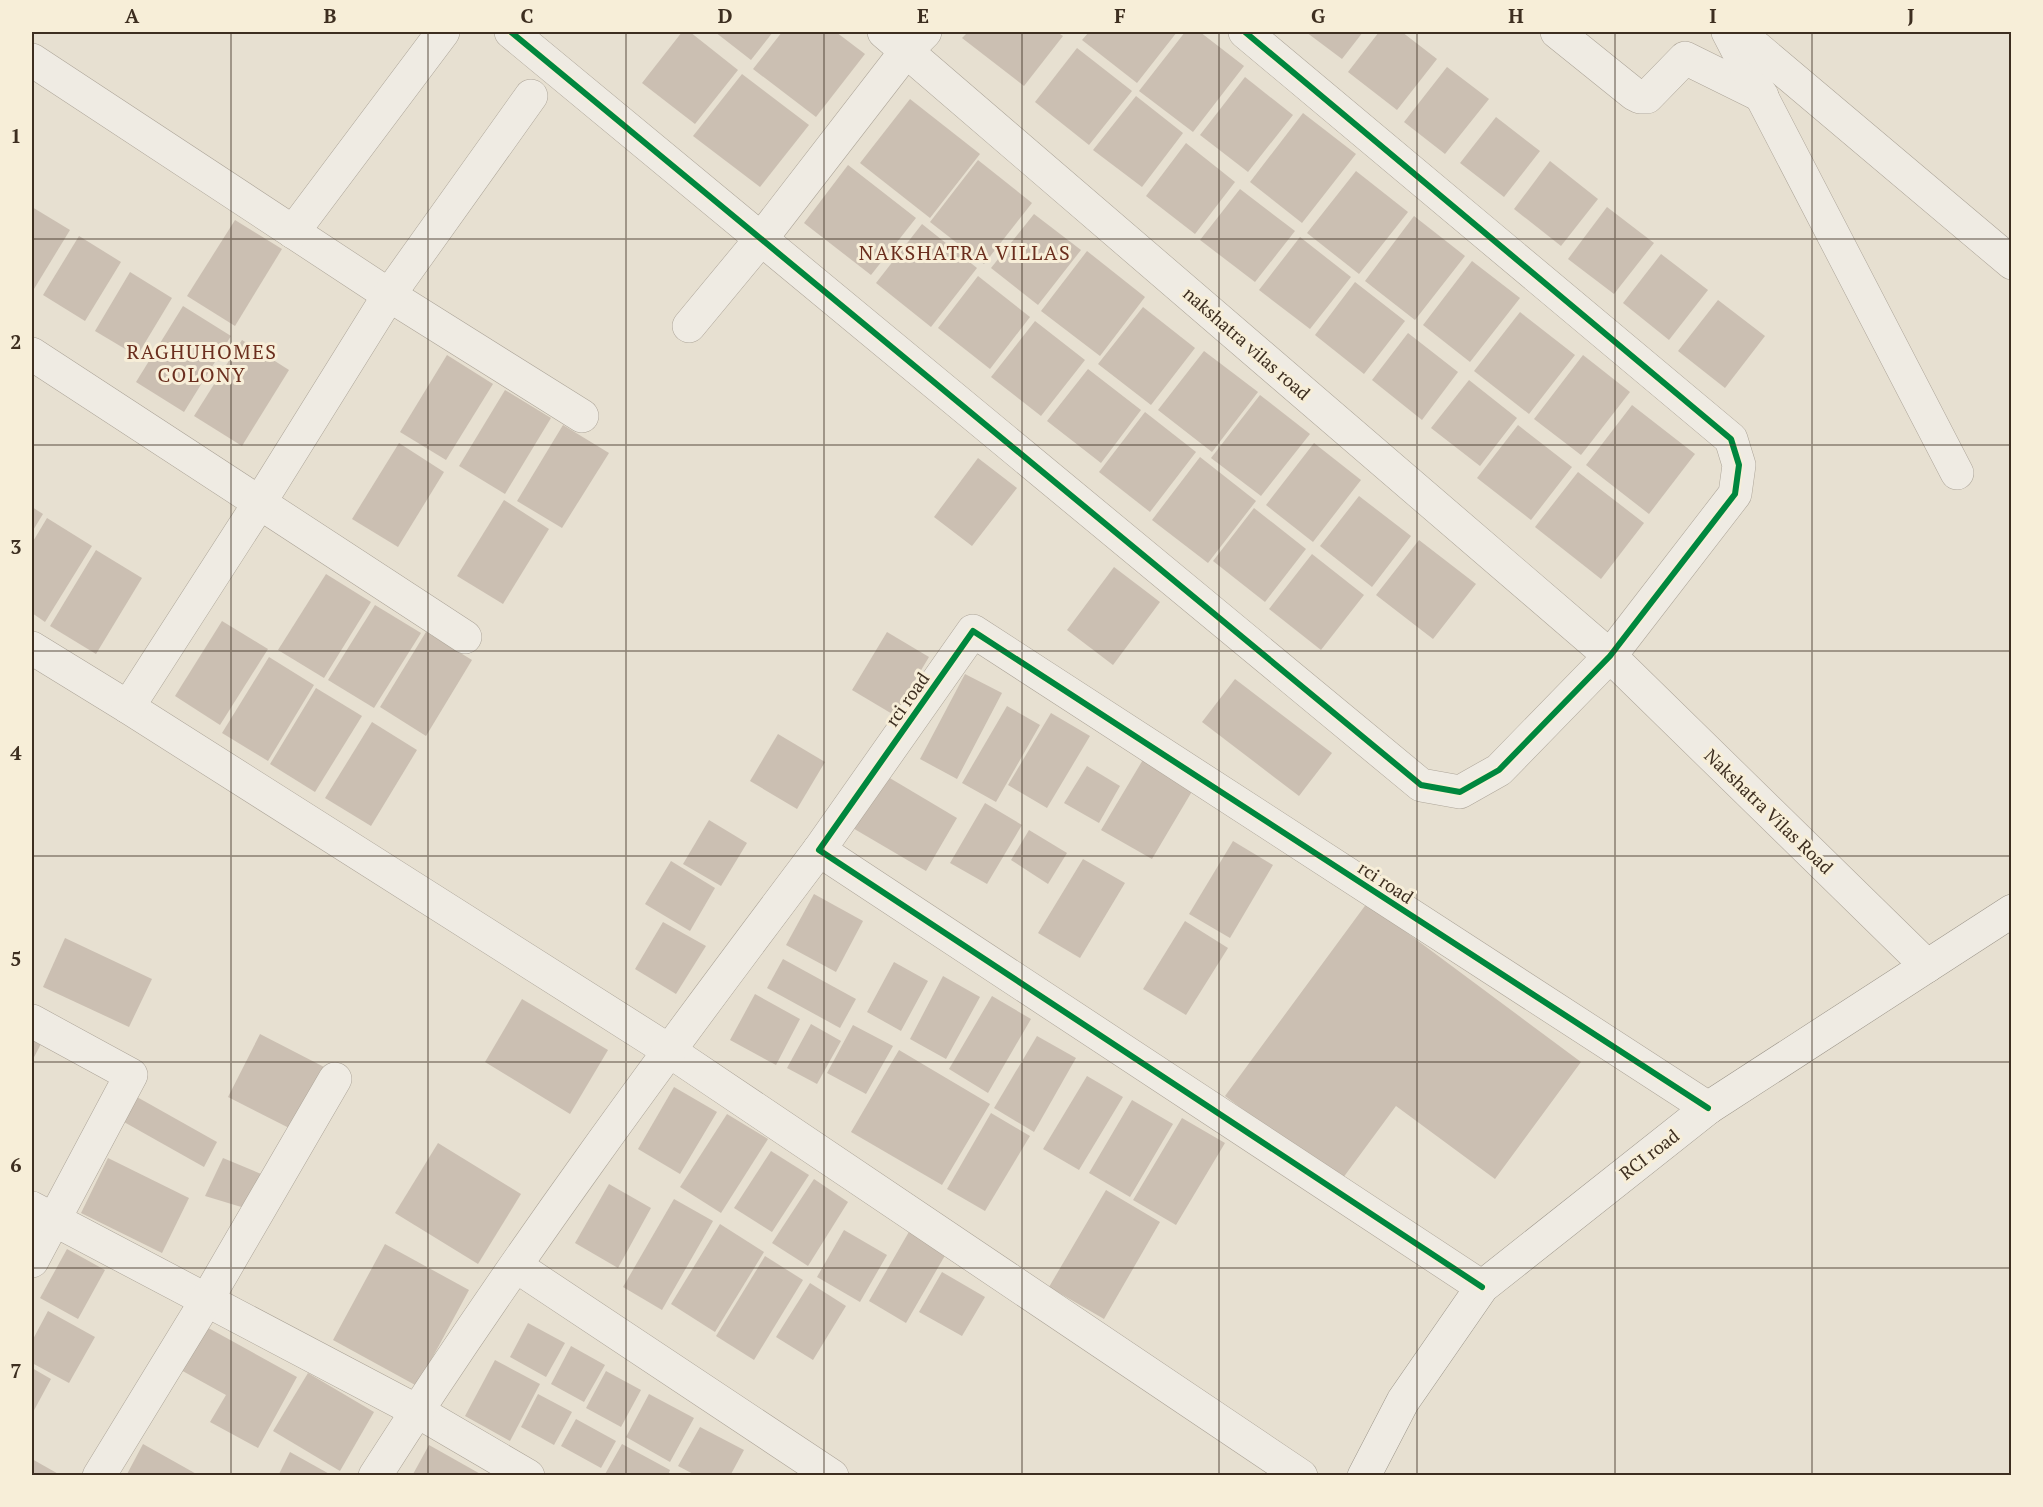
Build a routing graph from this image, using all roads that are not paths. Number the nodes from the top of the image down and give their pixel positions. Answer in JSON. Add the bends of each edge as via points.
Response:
{"nodes":[{"id":1,"x":443,"y":32,"type":"edge"},
{"id":2,"x":511,"y":32,"type":"edge"},
{"id":3,"x":1245,"y":32,"type":"edge"},
{"id":4,"x":1557,"y":32,"type":"edge"},
{"id":5,"x":1728,"y":32,"type":"edge"},
{"id":6,"x":1738,"y":32,"type":"edge"},
{"id":7,"x":905,"y":38,"type":"edge"},
{"id":8,"x":32,"y":60,"type":"edge"},
{"id":9,"x":531,"y":96,"type":"dead end"},
{"id":10,"x":1762,"y":96,"type":"junction"},
{"id":11,"x":293,"y":232,"type":"junction"},
{"id":12,"x":761,"y":239,"type":"junction"},
{"id":13,"x":2012,"y":263,"type":"edge"},
{"id":14,"x":389,"y":295,"type":"junction"},
{"id":15,"x":689,"y":326,"type":"dead end"},
{"id":16,"x":32,"y":354,"type":"edge"},
{"id":17,"x":582,"y":416,"type":"dead end"},
{"id":18,"x":1957,"y":473,"type":"dead end"},
{"id":19,"x":260,"y":502,"type":"junction"},
{"id":20,"x":465,"y":637,"type":"dead end"},
{"id":21,"x":32,"y":648,"type":"edge"},
{"id":22,"x":1610,"y":656,"type":"junction"},
{"id":23,"x":128,"y":707,"type":"junction"},
{"id":24,"x":819,"y":850,"type":"junction"},
{"id":25,"x":2012,"y":911,"type":"edge"},
{"id":26,"x":1927,"y":966,"type":"junction"},
{"id":27,"x":32,"y":1021,"type":"edge"},
{"id":28,"x":669,"y":1050,"type":"junction"},
{"id":29,"x":334,"y":1079,"type":"dead end"},
{"id":30,"x":1708,"y":1108,"type":"junction"},
{"id":31,"x":42,"y":1214,"type":"edge"},
{"id":32,"x":32,"y":1261,"type":"edge"},
{"id":33,"x":516,"y":1266,"type":"junction"},
{"id":34,"x":1482,"y":1287,"type":"junction"},
{"id":35,"x":206,"y":1301,"type":"junction"},
{"id":36,"x":417,"y":1411,"type":"junction"},
{"id":37,"x":99,"y":1476,"type":"edge"},
{"id":38,"x":375,"y":1476,"type":"edge"},
{"id":39,"x":528,"y":1476,"type":"edge"},
{"id":40,"x":832,"y":1476,"type":"edge"},
{"id":41,"x":1301,"y":1476,"type":"edge"},
{"id":42,"x":1364,"y":1476,"type":"edge"}],
"edges":[{"from":1,"to":11,"type":"street"},
{"from":2,"to":12,"type":"street"},
{"from":3,"to":22,"type":"street","via":[[1731,439],[1739,465],[1735,495]]},
{"from":4,"to":10,"type":"street","via":[[1640,97],[1647,97],[1685,58]]},
{"from":5,"to":10,"type":"street"},
{"from":6,"to":13,"type":"street"},
{"from":7,"to":12,"type":"street"},
{"from":7,"to":22,"type":"street","name":"nakshatra vilas road"},
{"from":8,"to":11,"type":"street"},
{"from":9,"to":14,"type":"street"},
{"from":10,"to":18,"type":"street"},
{"from":11,"to":14,"type":"street"},
{"from":12,"to":15,"type":"street"},
{"from":12,"to":22,"type":"street","via":[[1420,785],[1460,792],[1499,770]]},
{"from":14,"to":17,"type":"street"},
{"from":14,"to":19,"type":"street"},
{"from":16,"to":19,"type":"street"},
{"from":19,"to":20,"type":"street"},
{"from":19,"to":23,"type":"street"},
{"from":21,"to":23,"type":"street"},
{"from":22,"to":26,"type":"street","name":"Nakshatra Vilas Road"},
{"from":23,"to":28,"type":"street"},
{"from":24,"to":28,"type":"street"},
{"from":24,"to":30,"type":"street","name":"rci road","via":[[973,631]]},
{"from":24,"to":34,"type":"street"},
{"from":25,"to":26,"type":"street","name":"RCI road"},
{"from":26,"to":30,"type":"street","name":"RCI road"},
{"from":27,"to":31,"type":"street","via":[[131,1075]]},
{"from":28,"to":33,"type":"street"},
{"from":28,"to":41,"type":"street"},
{"from":29,"to":35,"type":"street"},
{"from":30,"to":34,"type":"street","name":"RCI road"},
{"from":31,"to":32,"type":"street"},
{"from":31,"to":35,"type":"street"},
{"from":33,"to":36,"type":"street"},
{"from":33,"to":40,"type":"street"},
{"from":34,"to":42,"type":"street","name":"RCI road","via":[[1403,1401]]},
{"from":35,"to":36,"type":"street"},
{"from":35,"to":37,"type":"street"},
{"from":36,"to":38,"type":"street"},
{"from":36,"to":39,"type":"street"}]}
